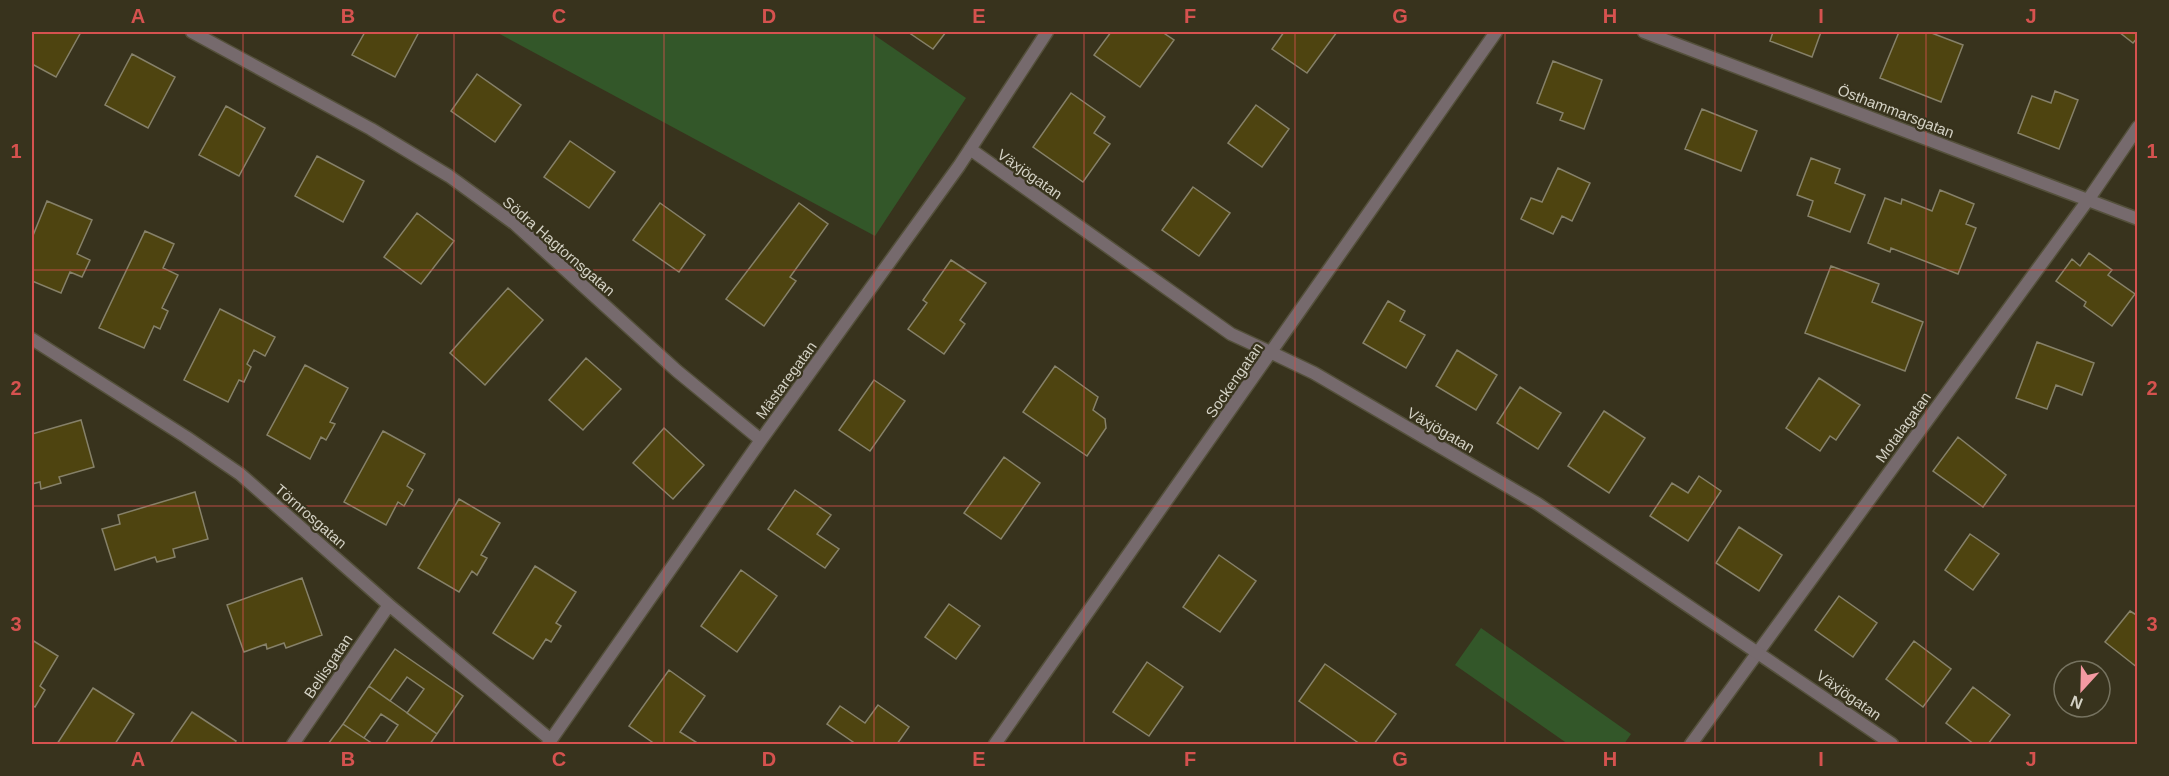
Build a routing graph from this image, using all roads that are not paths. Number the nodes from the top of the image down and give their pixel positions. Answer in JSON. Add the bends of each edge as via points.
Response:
{"nodes":[{"id":1,"x":192,"y":32,"type":"edge"},
{"id":2,"x":1047,"y":32,"type":"edge"},
{"id":3,"x":1496,"y":32,"type":"edge"},
{"id":4,"x":1644,"y":32,"type":"edge"},
{"id":5,"x":2138,"y":127,"type":"edge"},
{"id":6,"x":970,"y":149,"type":"junction"},
{"id":7,"x":2088,"y":200,"type":"junction"},
{"id":8,"x":2138,"y":219,"type":"edge"},
{"id":9,"x":32,"y":339,"type":"edge"},
{"id":10,"x":1270,"y":352,"type":"junction"},
{"id":11,"x":762,"y":440,"type":"junction"},
{"id":12,"x":389,"y":605,"type":"junction"},
{"id":13,"x":1758,"y":651,"type":"junction"},
{"id":14,"x":550,"y":742,"type":"edge"},
{"id":15,"x":293,"y":744,"type":"edge"},
{"id":16,"x":995,"y":744,"type":"edge"},
{"id":17,"x":1691,"y":744,"type":"edge"},
{"id":18,"x":1892,"y":744,"type":"edge"}],
"edges":[{"from":1,"to":11,"type":"street","name":"Södra Hagtornsgatan","via":[[449,176],[514,224],[677,371]]},
{"from":2,"to":6,"type":"street","name":"Mästaregatan"},
{"from":3,"to":10,"type":"street","name":"Sockengatan"},
{"from":4,"to":7,"type":"street","name":"Östhammarsgatan"},
{"from":5,"to":7,"type":"street","name":"Motalagatan"},
{"from":6,"to":10,"type":"street","name":"Växjögatan","via":[[1231,334]]},
{"from":6,"to":11,"type":"street","name":"Mästaregatan"},
{"from":7,"to":8,"type":"street","name":"Östhammarsgatan"},
{"from":7,"to":13,"type":"street","name":"Motalagatan"},
{"from":9,"to":12,"type":"street","name":"Törnrosgatan","via":[[240,474]]},
{"from":10,"to":13,"type":"street","name":"Växjögatan","via":[[1314,373],[1538,504]]},
{"from":10,"to":16,"type":"street","name":"Sockengatan"},
{"from":11,"to":14,"type":"street","name":"Mästaregatan"},
{"from":12,"to":14,"type":"street","name":"Törnrosgatan"},
{"from":12,"to":15,"type":"street","name":"Bellisgatan"},
{"from":13,"to":17,"type":"street","name":"Motalagatan"},
{"from":13,"to":18,"type":"street","name":"Växjögatan"}]}
